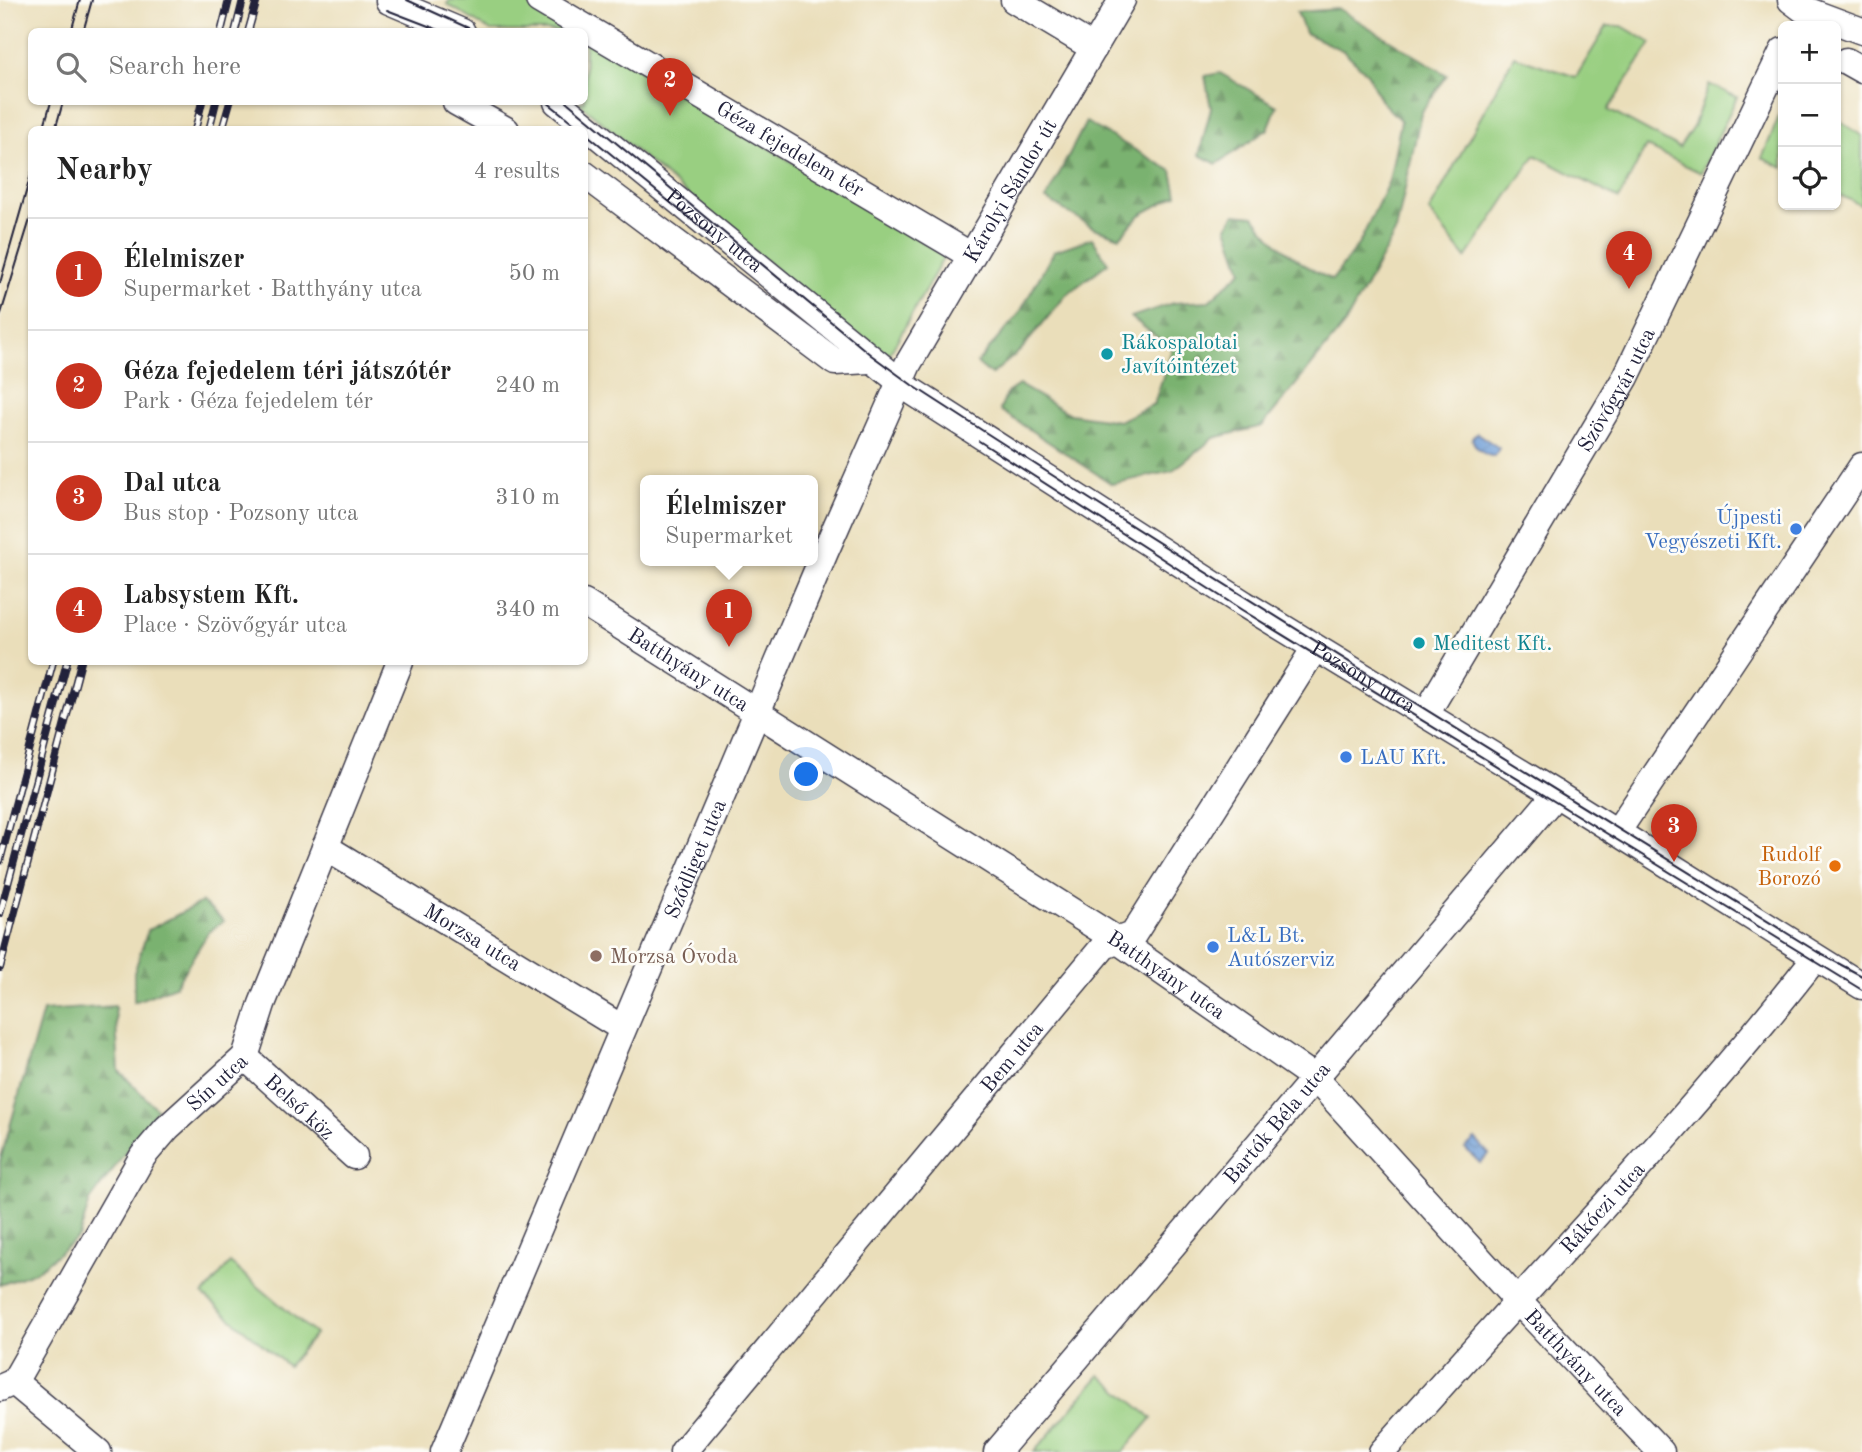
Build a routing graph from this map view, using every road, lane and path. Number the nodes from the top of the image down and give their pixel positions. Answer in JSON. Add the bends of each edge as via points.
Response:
{"nodes":[{"id":1,"x":539,"y":0,"type":"edge"},
{"id":2,"x":1014,"y":0,"type":"edge"},
{"id":3,"x":1122,"y":0,"type":"edge"},
{"id":4,"x":389,"y":1,"type":"edge"},
{"id":5,"x":1796,"y":12,"type":"edge"},
{"id":6,"x":453,"y":28,"type":"edge"},
{"id":7,"x":586,"y":28,"type":"edge"},
{"id":8,"x":588,"y":29,"type":"edge"},
{"id":9,"x":1862,"y":31,"type":"edge"},
{"id":10,"x":1094,"y":48,"type":"junction"},
{"id":11,"x":1778,"y":61,"type":"edge"},
{"id":12,"x":461,"y":105,"type":"edge"},
{"id":13,"x":560,"y":105,"type":"edge"},
{"id":14,"x":499,"y":126,"type":"edge"},
{"id":15,"x":585,"y":126,"type":"edge"},
{"id":16,"x":588,"y":128,"type":"edge"},
{"id":17,"x":588,"y":185,"type":"edge"},
{"id":18,"x":970,"y":255,"type":"junction"},
{"id":19,"x":869,"y":360,"type":"junction"},
{"id":20,"x":900,"y":383,"type":"junction"},
{"id":21,"x":1862,"y":466,"type":"edge"},
{"id":22,"x":588,"y":606,"type":"edge"},
{"id":23,"x":1315,"y":648,"type":"junction"},
{"id":24,"x":399,"y":665,"type":"edge"},
{"id":25,"x":757,"y":713,"type":"junction"},
{"id":26,"x":1426,"y":715,"type":"junction"},
{"id":27,"x":1556,"y":794,"type":"junction"},
{"id":28,"x":1617,"y":832,"type":"junction"},
{"id":29,"x":325,"y":847,"type":"junction"},
{"id":30,"x":1117,"y":940,"type":"junction"},
{"id":31,"x":1815,"y":958,"type":"junction"},
{"id":32,"x":1856,"y":980,"type":"edge"},
{"id":33,"x":622,"y":1028,"type":"junction"},
{"id":34,"x":245,"y":1057,"type":"junction"},
{"id":35,"x":1315,"y":1078,"type":"junction"},
{"id":36,"x":354,"y":1156,"type":"dead end"},
{"id":37,"x":1516,"y":1299,"type":"junction"},
{"id":38,"x":7,"y":1385,"type":"edge"},
{"id":39,"x":98,"y":1452,"type":"edge"},
{"id":40,"x":444,"y":1452,"type":"edge"},
{"id":41,"x":683,"y":1452,"type":"edge"},
{"id":42,"x":997,"y":1452,"type":"edge"},
{"id":43,"x":1382,"y":1452,"type":"edge"},
{"id":44,"x":1661,"y":1452,"type":"edge"}],
"edges":[{"from":1,"to":7,"type":"street","name":"Géza fejedelem tér"},
{"from":2,"to":10,"type":"street"},
{"from":3,"to":10,"type":"street","name":"Károlyi Sándor út"},
{"from":4,"to":6,"type":"street"},
{"from":5,"to":9,"type":"street"},
{"from":8,"to":18,"type":"street","name":"Géza fejedelem tér"},
{"from":10,"to":18,"type":"street","name":"Károlyi Sándor út"},
{"from":11,"to":26,"type":"street","name":"Szövőgyár utca","via":[[1626,377]]},
{"from":12,"to":14,"type":"street"},
{"from":13,"to":15,"type":"street","name":"Pozsony utca"},
{"from":16,"to":19,"type":"street","name":"Pozsony utca"},
{"from":17,"to":19,"type":"street","name":"Pozsony utca","via":[[835,362]]},
{"from":18,"to":20,"type":"street","name":"Károlyi Sándor út"},
{"from":19,"to":20,"type":"street","name":"Pozsony utca"},
{"from":20,"to":23,"type":"street","name":"Pozsony utca"},
{"from":20,"to":25,"type":"street","name":"Sződliget utca"},
{"from":21,"to":28,"type":"street"},
{"from":22,"to":25,"type":"street","name":"Batthyány utca"},
{"from":23,"to":26,"type":"street","name":"Pozsony utca"},
{"from":23,"to":30,"type":"street","name":"Bem utca","via":[[1133,935]]},
{"from":24,"to":29,"type":"street","name":"Sín utca"},
{"from":25,"to":30,"type":"street","name":"Batthyány utca"},
{"from":25,"to":33,"type":"street","name":"Sződliget utca"},
{"from":26,"to":27,"type":"street","name":"Pozsony utca"},
{"from":27,"to":28,"type":"street","name":"Pozsony utca"},
{"from":27,"to":35,"type":"street","name":"Bartók Béla utca"},
{"from":28,"to":31,"type":"street","name":"Pozsony utca"},
{"from":29,"to":33,"type":"street","name":"Morzsa utca"},
{"from":29,"to":34,"type":"street","name":"Sín utca"},
{"from":30,"to":35,"type":"street","name":"Batthyány utca"},
{"from":30,"to":41,"type":"street","name":"Bem utca","via":[[1104,946]]},
{"from":31,"to":32,"type":"street","name":"Pozsony utca"},
{"from":31,"to":37,"type":"street","name":"Rákóczi utca","via":[[1661,1144]]},
{"from":33,"to":40,"type":"street","name":"Sződliget utca"},
{"from":34,"to":36,"type":"street","name":"Belső köz"},
{"from":34,"to":38,"type":"street","name":"Sín utca","via":[[142,1156]]},
{"from":35,"to":37,"type":"street","name":"Batthyány utca"},
{"from":35,"to":42,"type":"street","name":"Bartók Béla utca"},
{"from":37,"to":43,"type":"street","name":"Rákóczi utca"},
{"from":37,"to":44,"type":"street","name":"Batthyány utca"},
{"from":38,"to":39,"type":"street"}]}
